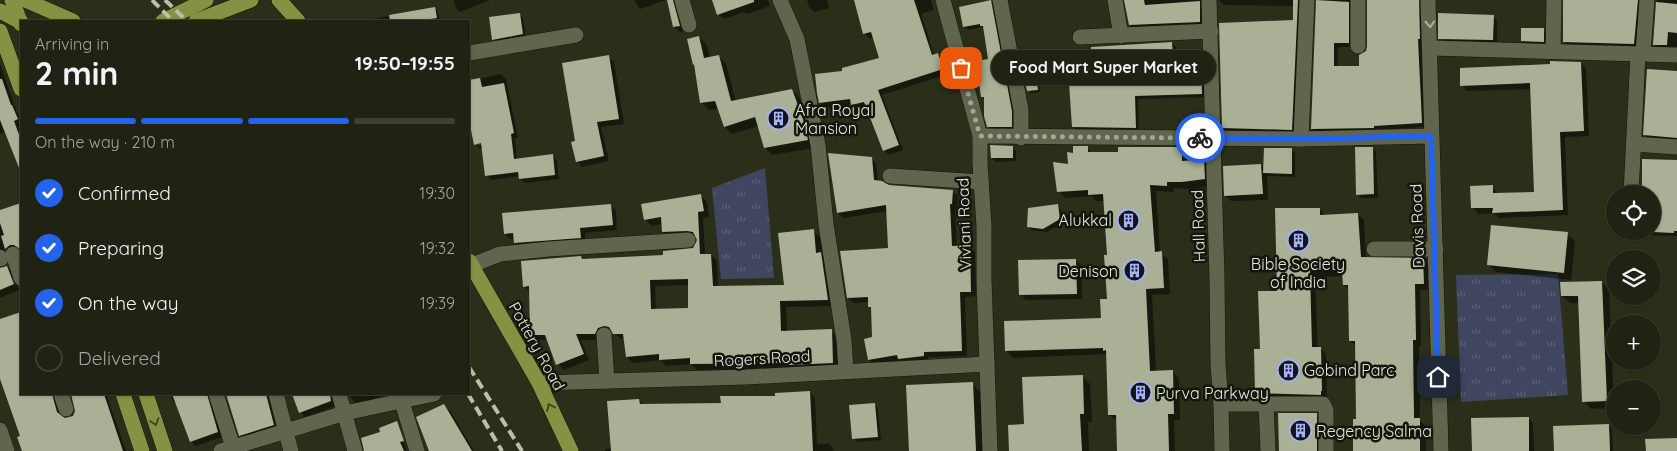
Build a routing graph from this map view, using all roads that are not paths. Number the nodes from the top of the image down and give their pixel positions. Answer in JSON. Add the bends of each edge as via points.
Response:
{"nodes":[{"id":1,"x":12,"y":0,"type":"edge"},
{"id":2,"x":24,"y":0,"type":"edge"},
{"id":3,"x":206,"y":0,"type":"edge"},
{"id":4,"x":251,"y":0,"type":"edge"},
{"id":5,"x":279,"y":0,"type":"edge"},
{"id":6,"x":682,"y":0,"type":"edge"},
{"id":7,"x":780,"y":0,"type":"edge"},
{"id":8,"x":943,"y":0,"type":"edge"},
{"id":9,"x":1000,"y":0,"type":"edge"},
{"id":10,"x":1115,"y":0,"type":"edge"},
{"id":11,"x":1209,"y":0,"type":"edge"},
{"id":12,"x":1307,"y":0,"type":"edge"},
{"id":13,"x":1358,"y":0,"type":"edge"},
{"id":14,"x":1428,"y":0,"type":"edge"},
{"id":15,"x":1554,"y":0,"type":"edge"},
{"id":16,"x":1647,"y":0,"type":"edge"},
{"id":17,"x":0,"y":12,"type":"edge"},
{"id":18,"x":20,"y":20,"type":"edge"},
{"id":19,"x":71,"y":20,"type":"edge"},
{"id":20,"x":165,"y":20,"type":"edge"},
{"id":21,"x":199,"y":20,"type":"edge"},
{"id":22,"x":297,"y":20,"type":"edge"},
{"id":23,"x":20,"y":22,"type":"edge"},
{"id":24,"x":689,"y":25,"type":"dead end"},
{"id":25,"x":0,"y":31,"type":"edge"},
{"id":26,"x":1211,"y":31,"type":"junction"},
{"id":27,"x":576,"y":35,"type":"dead end"},
{"id":28,"x":1120,"y":36,"type":"junction"},
{"id":29,"x":1080,"y":37,"type":"dead end"},
{"id":30,"x":1358,"y":46,"type":"dead end"},
{"id":31,"x":1431,"y":48,"type":"junction"},
{"id":32,"x":1553,"y":52,"type":"junction"},
{"id":33,"x":470,"y":53,"type":"edge"},
{"id":34,"x":1641,"y":54,"type":"junction"},
{"id":35,"x":1677,"y":55,"type":"edge"},
{"id":36,"x":20,"y":86,"type":"edge"},
{"id":37,"x":980,"y":136,"type":"junction"},
{"id":38,"x":1431,"y":136,"type":"junction"},
{"id":39,"x":1021,"y":138,"type":"junction"},
{"id":40,"x":1213,"y":138,"type":"junction"},
{"id":41,"x":1301,"y":139,"type":"junction"},
{"id":42,"x":1634,"y":144,"type":"junction"},
{"id":43,"x":1677,"y":147,"type":"edge"},
{"id":44,"x":890,"y":176,"type":"dead end"},
{"id":45,"x":981,"y":182,"type":"junction"},
{"id":46,"x":1632,"y":185,"type":"edge"},
{"id":47,"x":688,"y":240,"type":"dead end"},
{"id":48,"x":1374,"y":249,"type":"dead end"},
{"id":49,"x":1436,"y":250,"type":"junction"},
{"id":50,"x":7,"y":256,"type":"edge"},
{"id":51,"x":470,"y":263,"type":"edge"},
{"id":52,"x":20,"y":276,"type":"edge"},
{"id":53,"x":604,"y":335,"type":"dead end"},
{"id":54,"x":987,"y":364,"type":"junction"},
{"id":55,"x":846,"y":371,"type":"junction"},
{"id":56,"x":607,"y":381,"type":"junction"},
{"id":57,"x":539,"y":384,"type":"junction"},
{"id":58,"x":61,"y":395,"type":"edge"},
{"id":59,"x":123,"y":395,"type":"edge"},
{"id":60,"x":146,"y":395,"type":"edge"},
{"id":61,"x":216,"y":395,"type":"edge"},
{"id":62,"x":276,"y":395,"type":"edge"},
{"id":63,"x":339,"y":395,"type":"edge"},
{"id":64,"x":430,"y":395,"type":"edge"},
{"id":65,"x":402,"y":402,"type":"junction"},
{"id":66,"x":1221,"y":404,"type":"junction"},
{"id":67,"x":1266,"y":404,"type":"junction"},
{"id":68,"x":66,"y":409,"type":"dead end"},
{"id":69,"x":345,"y":413,"type":"junction"},
{"id":70,"x":0,"y":430,"type":"edge"},
{"id":71,"x":285,"y":432,"type":"junction"},
{"id":72,"x":227,"y":449,"type":"edge"},
{"id":73,"x":7,"y":451,"type":"edge"},
{"id":74,"x":142,"y":451,"type":"edge"},
{"id":75,"x":165,"y":451,"type":"edge"},
{"id":76,"x":292,"y":451,"type":"edge"},
{"id":77,"x":355,"y":451,"type":"edge"},
{"id":78,"x":417,"y":451,"type":"edge"},
{"id":79,"x":570,"y":451,"type":"edge"},
{"id":80,"x":990,"y":451,"type":"edge"},
{"id":81,"x":1222,"y":451,"type":"edge"},
{"id":82,"x":1268,"y":451,"type":"edge"},
{"id":83,"x":1326,"y":451,"type":"edge"},
{"id":84,"x":1440,"y":451,"type":"edge"}],
"edges":[{"from":1,"to":18,"type":"main road"},
{"from":2,"to":19,"type":"main road"},
{"from":3,"to":20,"type":"main road"},
{"from":4,"to":21,"type":"main road"},
{"from":5,"to":22,"type":"main road"},
{"from":6,"to":24,"type":"street"},
{"from":7,"to":55,"type":"street","via":[[797,39],[818,146]]},
{"from":8,"to":37,"type":"street","name":"Viviani Road"},
{"from":9,"to":39,"type":"street","via":[[1021,110]]},
{"from":10,"to":28,"type":"street"},
{"from":11,"to":26,"type":"street","name":"Hall Road"},
{"from":12,"to":41,"type":"street"},
{"from":13,"to":30,"type":"street"},
{"from":14,"to":31,"type":"street","name":"Davis Road","one_way":true},
{"from":15,"to":32,"type":"street"},
{"from":16,"to":34,"type":"street"},
{"from":17,"to":23,"type":"main road"},
{"from":25,"to":36,"type":"main road"},
{"from":26,"to":28,"type":"street"},
{"from":26,"to":40,"type":"street","name":"Hall Road"},
{"from":27,"to":33,"type":"street"},
{"from":28,"to":29,"type":"street"},
{"from":31,"to":32,"type":"street"},
{"from":31,"to":38,"type":"street","name":"Davis Road"},
{"from":32,"to":34,"type":"street"},
{"from":34,"to":35,"type":"street"},
{"from":34,"to":42,"type":"street"},
{"from":37,"to":39,"type":"street"},
{"from":37,"to":45,"type":"street","name":"Viviani Road"},
{"from":38,"to":41,"type":"street"},
{"from":38,"to":49,"type":"street","name":"Davis Road"},
{"from":39,"to":40,"type":"street"},
{"from":40,"to":41,"type":"street"},
{"from":40,"to":66,"type":"street","name":"Hall Road"},
{"from":42,"to":43,"type":"street"},
{"from":42,"to":46,"type":"street"},
{"from":44,"to":45,"type":"street"},
{"from":45,"to":54,"type":"street","name":"Viviani Road"},
{"from":47,"to":51,"type":"street","via":[[500,254]]},
{"from":48,"to":49,"type":"street"},
{"from":49,"to":84,"type":"street","name":"Davis Road"},
{"from":50,"to":52,"type":"street"},
{"from":51,"to":57,"type":"main road","name":"Pottery Road"},
{"from":53,"to":56,"type":"street"},
{"from":54,"to":55,"type":"street","name":"Rogers Road"},
{"from":54,"to":80,"type":"street","name":"Viviani Road"},
{"from":55,"to":56,"type":"street","name":"Rogers Road"},
{"from":56,"to":57,"type":"street","name":"Rogers Road"},
{"from":79,"to":57,"type":"main road","name":"Pottery Road","one_way":true},
{"from":58,"to":68,"type":"street"},
{"from":59,"to":74,"type":"main road"},
{"from":60,"to":75,"type":"main road","one_way":true},
{"from":61,"to":72,"type":"street"},
{"from":62,"to":71,"type":"street"},
{"from":63,"to":69,"type":"street"},
{"from":64,"to":65,"type":"street"},
{"from":65,"to":69,"type":"street"},
{"from":65,"to":78,"type":"street"},
{"from":66,"to":67,"type":"street"},
{"from":66,"to":81,"type":"street","name":"Hall Road"},
{"from":67,"to":82,"type":"street"},
{"from":67,"to":83,"type":"street","via":[[1323,404],[1326,410]]},
{"from":69,"to":71,"type":"street"},
{"from":69,"to":77,"type":"street"},
{"from":70,"to":73,"type":"street"},
{"from":71,"to":72,"type":"street"},
{"from":71,"to":76,"type":"street"}]}
